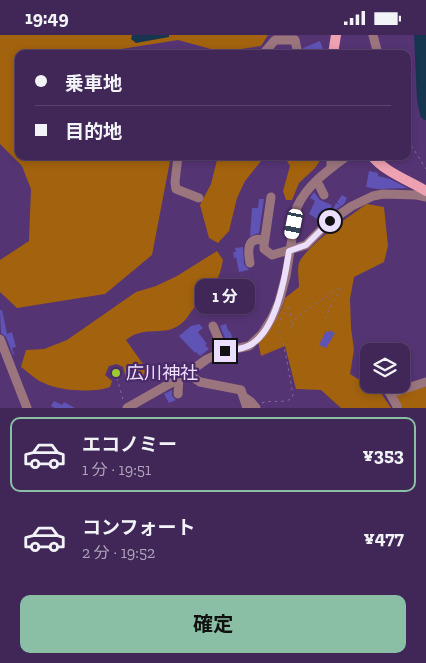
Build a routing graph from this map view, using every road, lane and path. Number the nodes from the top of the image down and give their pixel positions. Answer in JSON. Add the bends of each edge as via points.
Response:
{"nodes":[{"id":1,"x":336,"y":35,"type":"edge"},
{"id":2,"x":373,"y":35,"type":"edge"},
{"id":3,"x":267,"y":50,"type":"edge"},
{"id":4,"x":298,"y":50,"type":"edge"},
{"id":5,"x":332,"y":50,"type":"edge"},
{"id":6,"x":377,"y":50,"type":"edge"},
{"id":7,"x":411,"y":145,"type":"edge"},
{"id":8,"x":178,"y":160,"type":"edge"},
{"id":9,"x":330,"y":160,"type":"edge"},
{"id":10,"x":341,"y":160,"type":"edge"},
{"id":11,"x":375,"y":160,"type":"edge"},
{"id":12,"x":331,"y":167,"type":"junction"},
{"id":13,"x":426,"y":169,"type":"edge"},
{"id":14,"x":316,"y":183,"type":"junction"},
{"id":15,"x":426,"y":191,"type":"edge"},
{"id":16,"x":324,"y":195,"type":"dead end"},
{"id":17,"x":271,"y":197,"type":"dead end"},
{"id":18,"x":426,"y":197,"type":"edge"},
{"id":19,"x":199,"y":198,"type":"dead end"},
{"id":20,"x":264,"y":240,"type":"junction"},
{"id":21,"x":289,"y":251,"type":"junction"},
{"id":22,"x":250,"y":263,"type":"dead end"},
{"id":23,"x":287,"y":299,"type":"dead end"},
{"id":24,"x":289,"y":307,"type":"junction"},
{"id":25,"x":323,"y":324,"type":"dead end"},
{"id":26,"x":213,"y":326,"type":"dead end"},
{"id":27,"x":0,"y":339,"type":"edge"},
{"id":28,"x":220,"y":353,"type":"junction"},
{"id":29,"x":182,"y":376,"type":"junction"},
{"id":30,"x":117,"y":378,"type":"dead end"},
{"id":31,"x":426,"y":382,"type":"edge"},
{"id":32,"x":178,"y":393,"type":"dead end"},
{"id":33,"x":125,"y":404,"type":"edge"},
{"id":34,"x":253,"y":407,"type":"edge"},
{"id":35,"x":27,"y":408,"type":"edge"},
{"id":36,"x":396,"y":408,"type":"edge"}],
"edges":[{"from":1,"to":5,"type":"main road"},
{"from":2,"to":6,"type":"street"},
{"from":3,"to":4,"type":"street","via":[[275,40],[291,39],[295,40]]},
{"from":7,"to":13,"type":"path"},
{"from":8,"to":19,"type":"street","via":[[176,189]]},
{"from":9,"to":12,"type":"street"},
{"from":10,"to":12,"type":"street"},
{"from":11,"to":15,"type":"main road"},
{"from":12,"to":14,"type":"street"},
{"from":14,"to":16,"type":"street"},
{"from":14,"to":21,"type":"street","via":[[308,187],[297,207]]},
{"from":17,"to":20,"type":"street"},
{"from":18,"to":21,"type":"street","via":[[373,196],[330,221],[306,245]]},
{"from":20,"to":21,"type":"street","via":[[264,249],[272,255]]},
{"from":20,"to":22,"type":"street","via":[[249,245]]},
{"from":21,"to":28,"type":"street","via":[[279,302],[262,334],[249,346]]},
{"from":23,"to":24,"type":"path"},
{"from":24,"to":25,"type":"path","via":[[291,329],[296,319],[321,299],[342,288]]},
{"from":24,"to":34,"type":"path","via":[[282,315],[279,328],[293,395],[286,401],[270,400]]},
{"from":26,"to":28,"type":"street"},
{"from":27,"to":35,"type":"street"},
{"from":28,"to":29,"type":"street"},
{"from":29,"to":32,"type":"street"},
{"from":29,"to":33,"type":"street"},
{"from":29,"to":34,"type":"street","via":[[241,390]]},
{"from":30,"to":33,"type":"path"},
{"from":31,"to":36,"type":"street","via":[[388,392]]}]}
